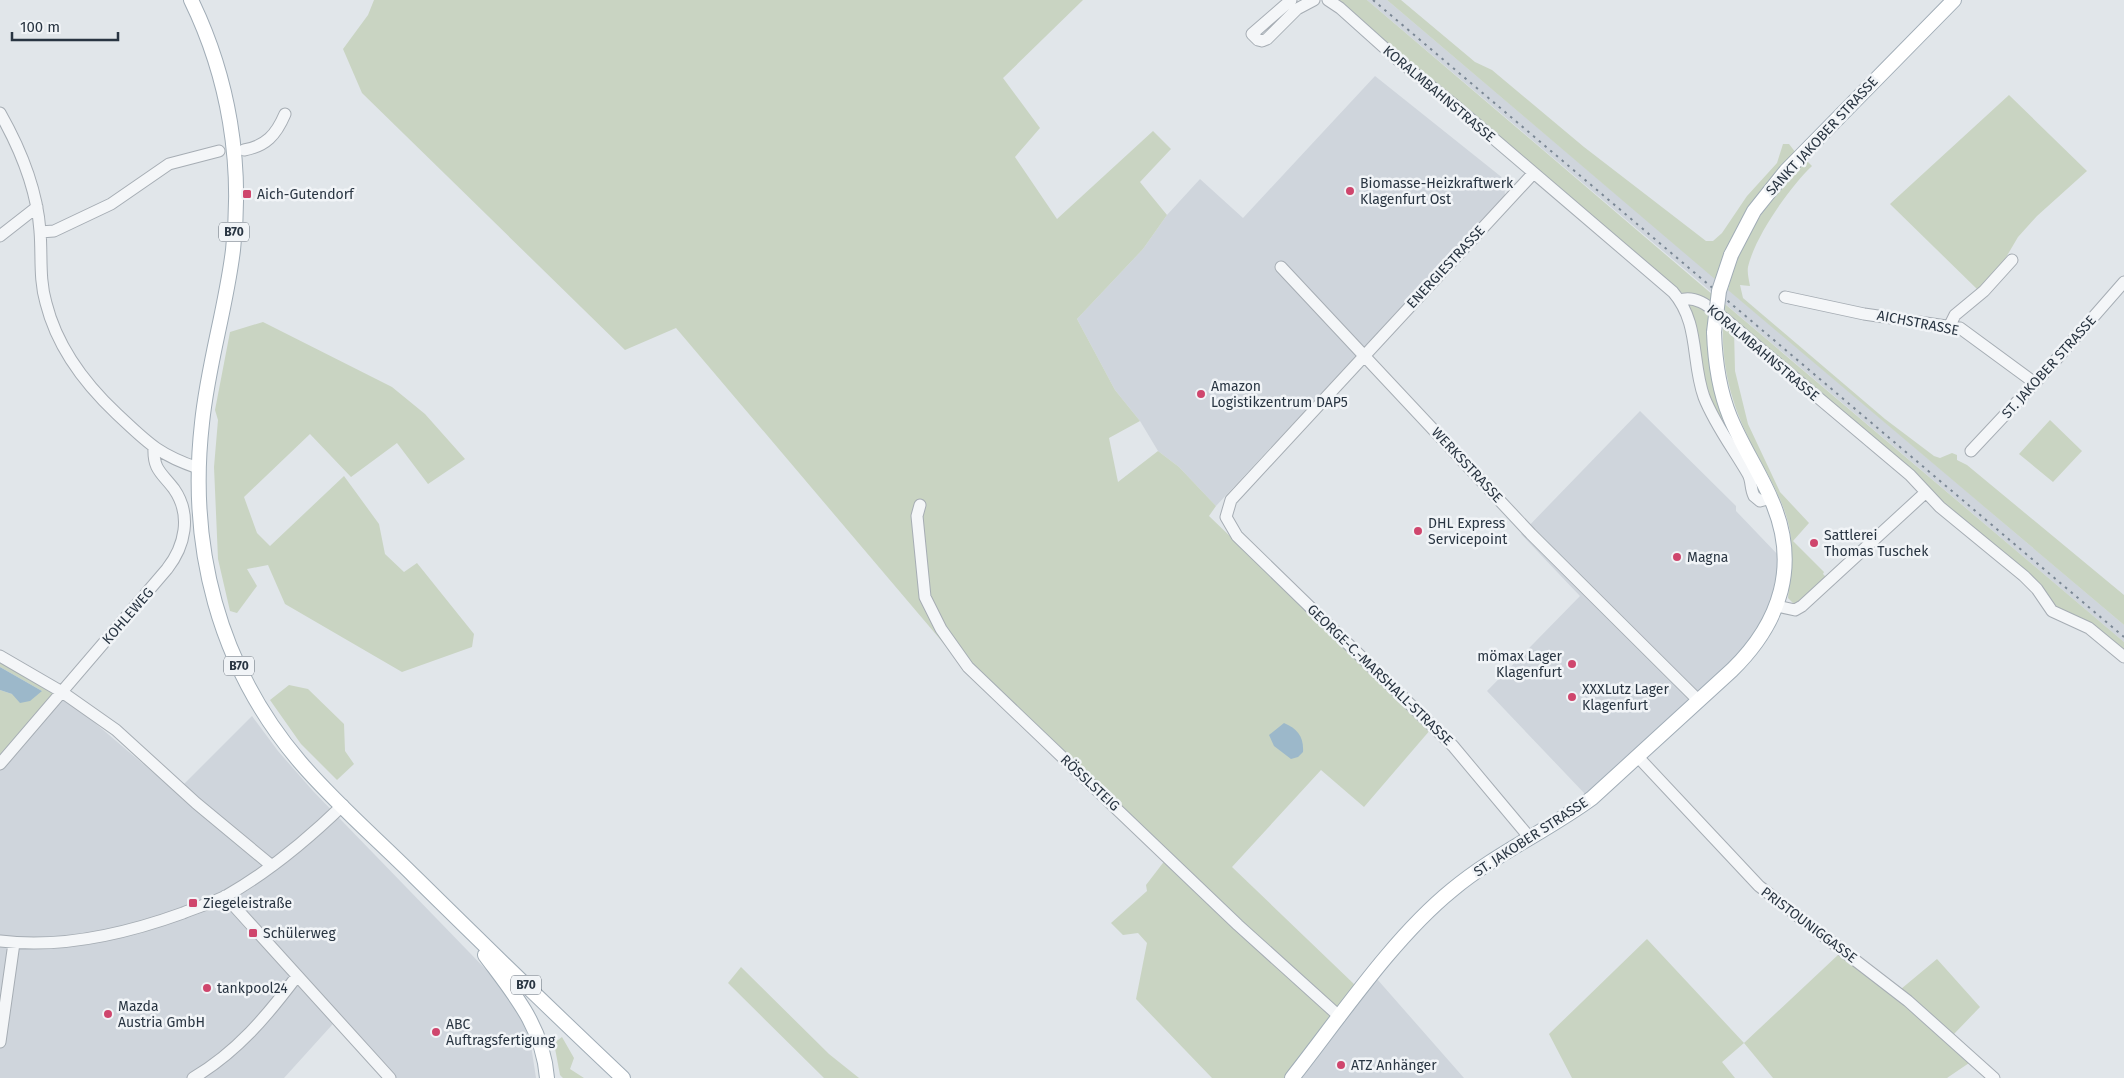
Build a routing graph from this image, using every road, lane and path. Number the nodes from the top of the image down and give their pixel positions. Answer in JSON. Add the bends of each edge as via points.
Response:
{"nodes":[{"id":1,"x":191,"y":0,"type":"edge"},
{"id":2,"x":1291,"y":0,"type":"edge"},
{"id":3,"x":1314,"y":0,"type":"edge"},
{"id":4,"x":1328,"y":0,"type":"edge"},
{"id":5,"x":1954,"y":0,"type":"edge"},
{"id":6,"x":0,"y":114,"type":"edge"},
{"id":7,"x":285,"y":114,"type":"dead end"},
{"id":8,"x":244,"y":150,"type":"dead end"},
{"id":9,"x":219,"y":151,"type":"dead end"},
{"id":10,"x":1529,"y":178,"type":"dead end"},
{"id":11,"x":37,"y":207,"type":"junction"},
{"id":12,"x":40,"y":232,"type":"junction"},
{"id":13,"x":0,"y":236,"type":"edge"},
{"id":14,"x":2012,"y":260,"type":"dead end"},
{"id":15,"x":1281,"y":267,"type":"dead end"},
{"id":16,"x":2124,"y":282,"type":"edge"},
{"id":17,"x":1785,"y":297,"type":"dead end"},
{"id":18,"x":1680,"y":300,"type":"junction"},
{"id":19,"x":1949,"y":327,"type":"junction"},
{"id":20,"x":1364,"y":356,"type":"junction"},
{"id":21,"x":2035,"y":383,"type":"junction"},
{"id":22,"x":154,"y":448,"type":"junction"},
{"id":23,"x":1971,"y":451,"type":"dead end"},
{"id":24,"x":198,"y":468,"type":"junction"},
{"id":25,"x":1926,"y":492,"type":"junction"},
{"id":26,"x":1771,"y":498,"type":"junction"},
{"id":27,"x":920,"y":505,"type":"dead end"},
{"id":28,"x":1226,"y":517,"type":"joint"},
{"id":29,"x":1777,"y":606,"type":"junction"},
{"id":30,"x":0,"y":656,"type":"edge"},
{"id":31,"x":2124,"y":656,"type":"edge"},
{"id":32,"x":62,"y":692,"type":"junction"},
{"id":33,"x":1699,"y":701,"type":"junction"},
{"id":34,"x":1638,"y":757,"type":"junction"},
{"id":35,"x":0,"y":764,"type":"edge"},
{"id":36,"x":343,"y":805,"type":"junction"},
{"id":37,"x":1530,"y":838,"type":"junction"},
{"id":38,"x":272,"y":866,"type":"junction"},
{"id":39,"x":225,"y":896,"type":"junction"},
{"id":40,"x":459,"y":920,"type":"junction"},
{"id":41,"x":0,"y":941,"type":"edge"},
{"id":42,"x":14,"y":943,"type":"junction"},
{"id":43,"x":297,"y":976,"type":"junction"},
{"id":44,"x":1340,"y":1017,"type":"junction"},
{"id":45,"x":0,"y":1042,"type":"edge"},
{"id":46,"x":193,"y":1078,"type":"edge"},
{"id":47,"x":390,"y":1078,"type":"edge"},
{"id":48,"x":547,"y":1078,"type":"edge"},
{"id":49,"x":623,"y":1078,"type":"edge"},
{"id":50,"x":1292,"y":1078,"type":"edge"},
{"id":51,"x":1994,"y":1078,"type":"edge"}],
"edges":[{"from":1,"to":24,"type":"main road","number":"B70","via":[[223,84],[234,141],[237,194],[233,250],[206,390]]},
{"from":2,"to":3,"type":"street","via":[[1252,34],[1258,40],[1267,39],[1297,9]]},
{"from":4,"to":18,"type":"street","name":"KORALMBAHNSTRASSE"},
{"from":5,"to":26,"type":"main road","name":"SANKT JAKOBER STRASSE","bridge":true,"via":[[1786,172],[1754,211],[1730,255],[1719,291],[1714,332],[1716,366],[1724,400],[1739,437]]},
{"from":6,"to":11,"type":"street","via":[[27,167]]},
{"from":7,"to":8,"type":"street","via":[[279,128],[265,143]]},
{"from":9,"to":12,"type":"street","via":[[169,164],[111,204],[54,231]]},
{"from":10,"to":20,"type":"street","name":"ENERGIESTRASSE"},
{"from":11,"to":12,"type":"street"},
{"from":11,"to":13,"type":"street"},
{"from":12,"to":22,"type":"street","via":[[45,302],[68,357],[98,395]]},
{"from":14,"to":19,"type":"street","via":[[1955,315]]},
{"from":15,"to":20,"type":"street","name":"WERKSSTRASSE"},
{"from":16,"to":21,"type":"street","name":"ST. JAKOBER STRASSE"},
{"from":17,"to":19,"type":"street","name":"AICHSTRASSE","via":[[1864,314]]},
{"from":18,"to":25,"type":"street","name":"KORALMBAHNSTRASSE","via":[[1689,298],[1702,302],[1725,319],[1895,462]]},
{"from":18,"to":26,"type":"street","via":[[1691,322],[1698,372],[1711,412],[1750,476],[1754,496],[1760,500]]},
{"from":19,"to":21,"type":"street","name":"AICHSTRASSE","via":[[1960,328]]},
{"from":20,"to":28,"type":"street","name":"ENERGIESTRASSE","via":[[1231,500]]},
{"from":20,"to":33,"type":"street","name":"WERKSSTRASSE","via":[[1531,534]]},
{"from":21,"to":23,"type":"street","name":"ST. JAKOBER STRASSE"},
{"from":22,"to":24,"type":"street","via":[[173,460]]},
{"from":22,"to":32,"type":"street","name":"KOHLEWEG","via":[[156,468],[174,489],[183,510],[184,531],[180,551]]},
{"from":24,"to":36,"type":"main road","number":"B70","via":[[203,554],[213,601],[238,664],[266,717],[284,742]]},
{"from":25,"to":29,"type":"street","via":[[1802,606],[1795,610]]},
{"from":25,"to":31,"type":"street","name":"KORALMBAHNSTRASSE","via":[[2030,581],[2052,611],[2084,624]]},
{"from":26,"to":29,"type":"main road","name":"SANKT JAKOBER STRASSE","via":[[1781,525],[1785,551],[1784,576]]},
{"from":27,"to":44,"type":"street","name":"RÖSSLSTEIG","via":[[918,516],[925,597],[941,628],[968,667],[1238,925]]},
{"from":28,"to":37,"type":"street","name":"GEORGE-C.-MARSHALL-STRASSE","via":[[1237,536],[1453,746]]},
{"from":29,"to":33,"type":"main road","name":"ST. JAKOBER STRASSE","via":[[1753,648]]},
{"from":30,"to":32,"type":"street"},
{"from":32,"to":35,"type":"street","name":"KOHLEWEG"},
{"from":32,"to":38,"type":"street","via":[[116,730],[181,790]]},
{"from":33,"to":34,"type":"main road","name":"ST. JAKOBER STRASSE"},
{"from":34,"to":37,"type":"main road","name":"ST. JAKOBER STRASSE","via":[[1585,803]]},
{"from":34,"to":51,"type":"street","name":"PRISTOUNIGGASSE","via":[[1759,886],[1908,1002]]},
{"from":36,"to":38,"type":"street"},
{"from":36,"to":40,"type":"main road","number":"B70"},
{"from":37,"to":44,"type":"main road","name":"ST. JAKOBER STRASSE","via":[[1473,874],[1430,909]]},
{"from":38,"to":39,"type":"street"},
{"from":39,"to":42,"type":"street","via":[[162,920],[101,937]]},
{"from":39,"to":43,"type":"street"},
{"from":40,"to":48,"type":"main road","via":[[528,1013],[546,1061]]},
{"from":40,"to":49,"type":"main road","number":"B70"},
{"from":41,"to":42,"type":"street"},
{"from":42,"to":45,"type":"street"},
{"from":43,"to":46,"type":"street","via":[[238,1046]]},
{"from":43,"to":47,"type":"street"},
{"from":44,"to":50,"type":"main road","name":"ST. JAKOBER STRASSE"}]}
